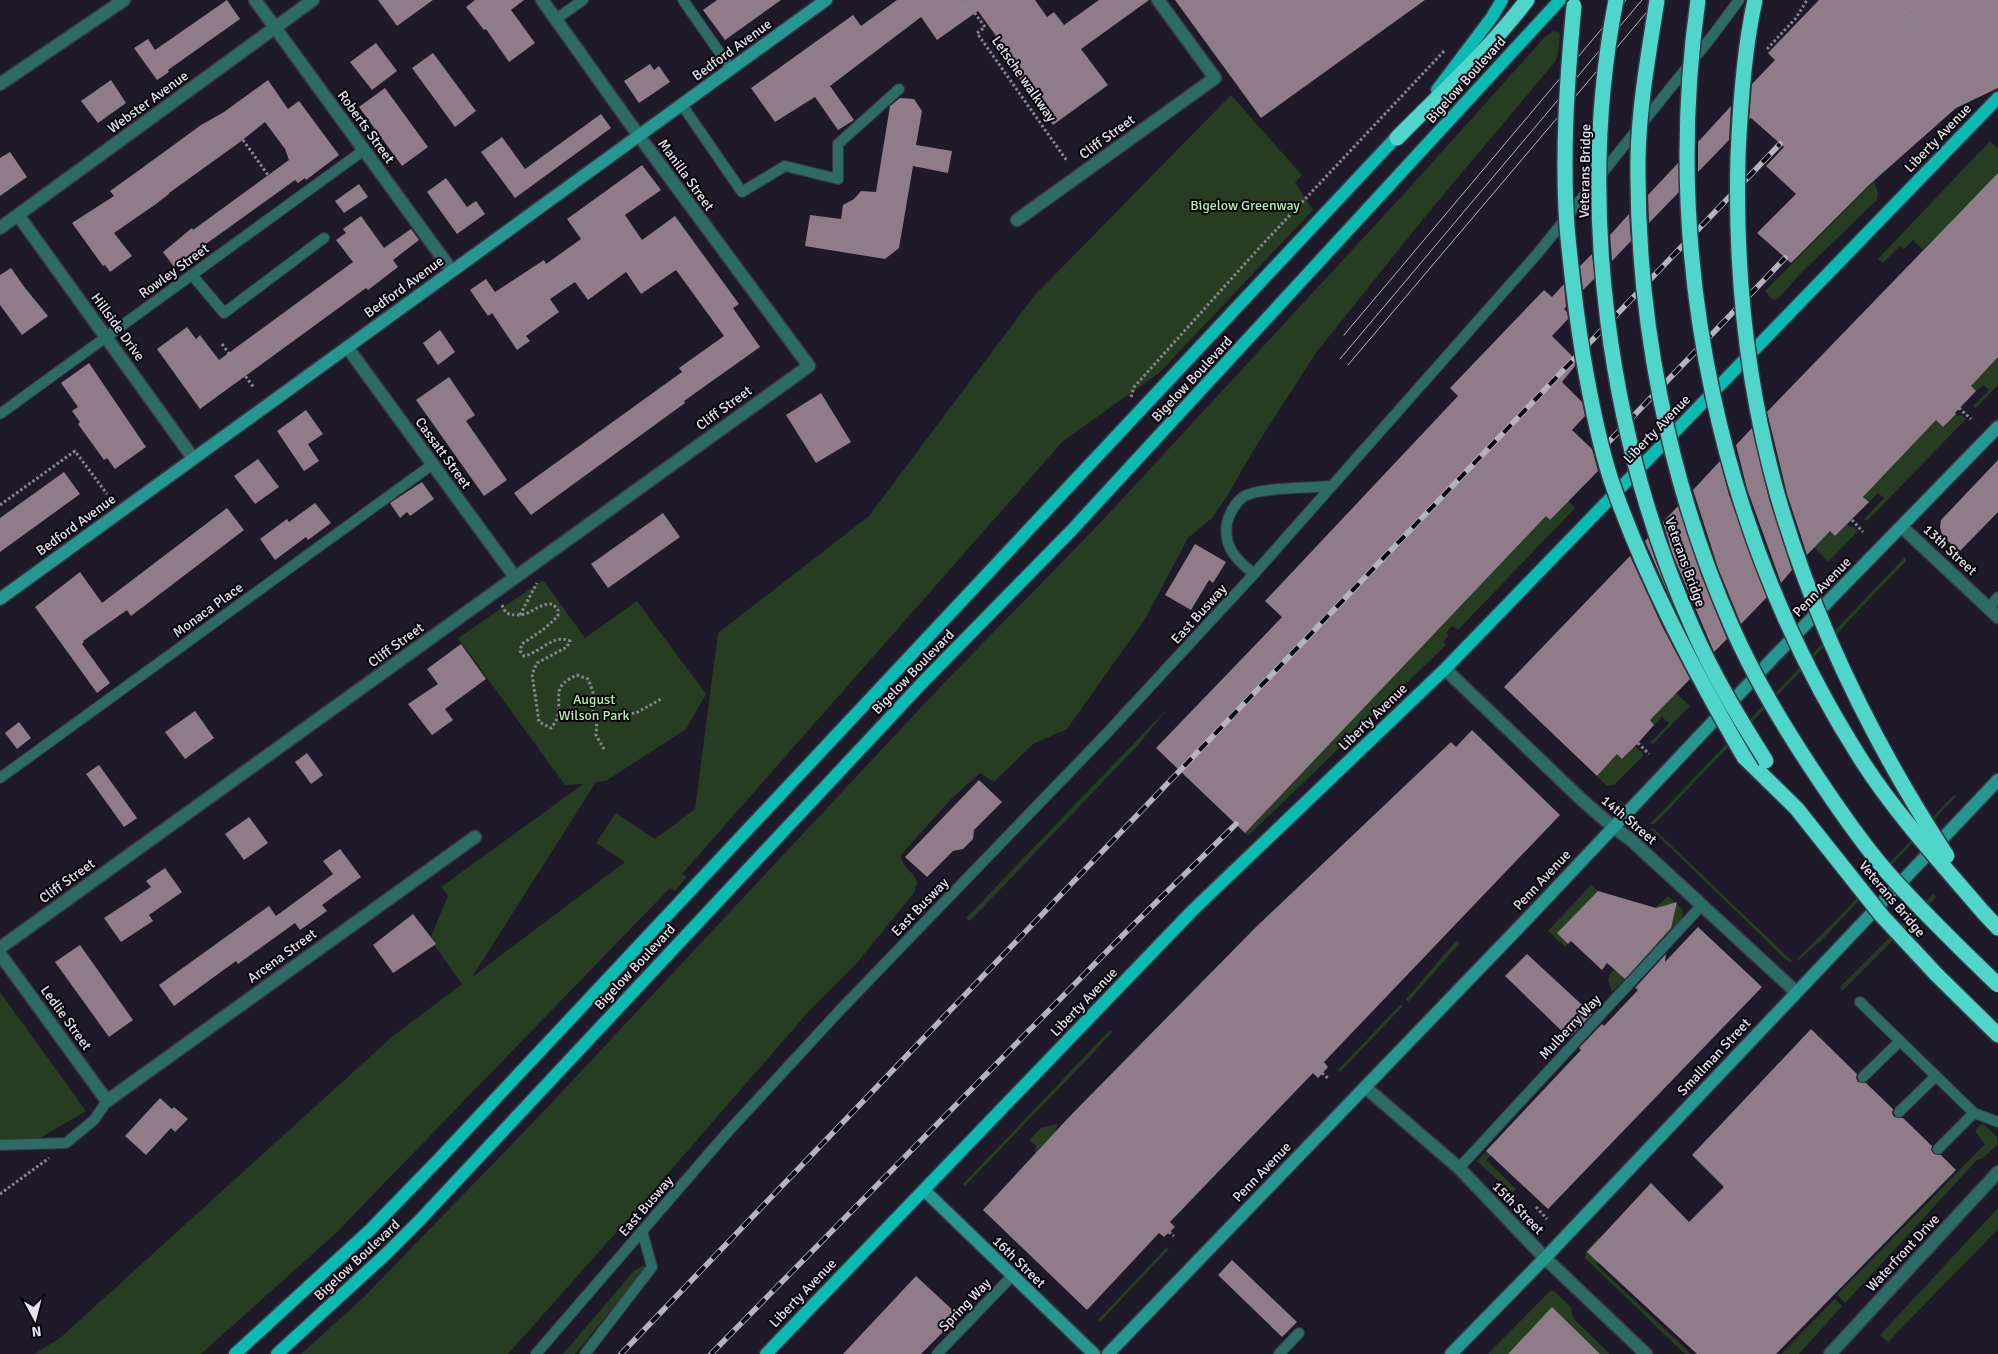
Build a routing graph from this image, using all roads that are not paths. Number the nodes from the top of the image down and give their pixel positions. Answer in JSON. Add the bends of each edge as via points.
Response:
{"nodes":[{"id":1,"x":124,"y":0,"type":"edge"},
{"id":2,"x":255,"y":0,"type":"edge"},
{"id":3,"x":313,"y":0,"type":"edge"},
{"id":4,"x":542,"y":0,"type":"edge"},
{"id":5,"x":583,"y":0,"type":"edge"},
{"id":6,"x":683,"y":0,"type":"edge"},
{"id":7,"x":826,"y":0,"type":"edge"},
{"id":8,"x":1158,"y":0,"type":"edge"},
{"id":9,"x":1502,"y":0,"type":"edge"},
{"id":10,"x":1527,"y":0,"type":"edge"},
{"id":11,"x":1616,"y":0,"type":"edge"},
{"id":12,"x":1657,"y":0,"type":"edge"},
{"id":13,"x":1698,"y":0,"type":"edge"},
{"id":14,"x":1739,"y":0,"type":"edge"},
{"id":15,"x":1755,"y":0,"type":"edge"},
{"id":16,"x":1570,"y":2,"type":"edge"},
{"id":17,"x":556,"y":19,"type":"junction"},
{"id":18,"x":275,"y":28,"type":"junction"},
{"id":19,"x":732,"y":69,"type":"junction"},
{"id":20,"x":0,"y":84,"type":"edge"},
{"id":21,"x":899,"y":89,"type":"dead end"},
{"id":22,"x":1998,"y":98,"type":"edge"},
{"id":23,"x":682,"y":105,"type":"junction"},
{"id":24,"x":639,"y":136,"type":"junction"},
{"id":25,"x":1397,"y":138,"type":"junction"},
{"id":26,"x":364,"y":150,"type":"junction"},
{"id":27,"x":18,"y":215,"type":"junction"},
{"id":28,"x":1017,"y":220,"type":"dead end"},
{"id":29,"x":0,"y":228,"type":"edge"},
{"id":30,"x":324,"y":238,"type":"dead end"},
{"id":31,"x":452,"y":271,"type":"junction"},
{"id":32,"x":192,"y":275,"type":"junction"},
{"id":33,"x":106,"y":337,"type":"junction"},
{"id":34,"x":347,"y":347,"type":"junction"},
{"id":35,"x":809,"y":366,"type":"joint"},
{"id":36,"x":0,"y":414,"type":"edge"},
{"id":37,"x":1998,"y":427,"type":"edge"},
{"id":38,"x":193,"y":458,"type":"junction"},
{"id":39,"x":433,"y":464,"type":"junction"},
{"id":40,"x":1331,"y":486,"type":"junction"},
{"id":41,"x":1902,"y":526,"type":"junction"},
{"id":42,"x":1254,"y":574,"type":"junction"},
{"id":43,"x":515,"y":577,"type":"junction"},
{"id":44,"x":1998,"y":598,"type":"edge"},
{"id":45,"x":0,"y":599,"type":"edge"},
{"id":46,"x":1993,"y":612,"type":"edge"},
{"id":47,"x":1445,"y":669,"type":"junction"},
{"id":48,"x":0,"y":778,"type":"edge"},
{"id":49,"x":1998,"y":780,"type":"edge"},
{"id":50,"x":1797,"y":809,"type":"junction"},
{"id":51,"x":1613,"y":827,"type":"junction"},
{"id":52,"x":475,"y":836,"type":"dead end"},
{"id":53,"x":1702,"y":905,"type":"junction"},
{"id":54,"x":1983,"y":912,"type":"junction"},
{"id":55,"x":1998,"y":928,"type":"edge"},
{"id":56,"x":0,"y":948,"type":"edge"},
{"id":57,"x":0,"y":954,"type":"edge"},
{"id":58,"x":1998,"y":985,"type":"edge"},
{"id":59,"x":1796,"y":992,"type":"junction"},
{"id":60,"x":1860,"y":1002,"type":"dead end"},
{"id":61,"x":1998,"y":1035,"type":"edge"},
{"id":62,"x":1900,"y":1041,"type":"junction"},
{"id":63,"x":1936,"y":1076,"type":"junction"},
{"id":64,"x":1863,"y":1077,"type":"dead end"},
{"id":65,"x":1366,"y":1087,"type":"junction"},
{"id":66,"x":108,"y":1101,"type":"junction"},
{"id":67,"x":1899,"y":1112,"type":"dead end"},
{"id":68,"x":1974,"y":1113,"type":"junction"},
{"id":69,"x":1998,"y":1122,"type":"edge"},
{"id":70,"x":0,"y":1145,"type":"edge"},
{"id":71,"x":1938,"y":1148,"type":"dead end"},
{"id":72,"x":1459,"y":1168,"type":"junction"},
{"id":73,"x":1998,"y":1172,"type":"edge"},
{"id":74,"x":924,"y":1190,"type":"junction"},
{"id":75,"x":642,"y":1231,"type":"junction"},
{"id":76,"x":1545,"y":1258,"type":"junction"},
{"id":77,"x":1012,"y":1276,"type":"junction"},
{"id":78,"x":1299,"y":1333,"type":"dead end"},
{"id":79,"x":235,"y":1354,"type":"edge"},
{"id":80,"x":277,"y":1354,"type":"edge"},
{"id":81,"x":536,"y":1354,"type":"edge"},
{"id":82,"x":585,"y":1354,"type":"edge"},
{"id":83,"x":766,"y":1354,"type":"edge"},
{"id":84,"x":936,"y":1354,"type":"edge"},
{"id":85,"x":1094,"y":1354,"type":"edge"},
{"id":86,"x":1108,"y":1354,"type":"edge"},
{"id":87,"x":1279,"y":1354,"type":"edge"},
{"id":88,"x":1451,"y":1354,"type":"edge"},
{"id":89,"x":1646,"y":1354,"type":"edge"},
{"id":90,"x":1830,"y":1354,"type":"edge"}],
"edges":[{"from":1,"to":20,"type":"street"},
{"from":2,"to":18,"type":"street","name":"Roberts Street"},
{"from":3,"to":18,"type":"street","name":"Webster Avenue"},
{"from":4,"to":17,"type":"street","name":"Manilla Street"},
{"from":5,"to":17,"type":"lane"},
{"from":6,"to":19,"type":"lane"},
{"from":7,"to":19,"type":"street","name":"Bedford Avenue"},
{"from":8,"to":28,"type":"street","name":"Cliff Street","via":[[1215,78]]},
{"from":9,"to":25,"type":"main road","name":"Bigelow Boulevard","via":[[1449,76]]},
{"from":10,"to":25,"type":"highway"},
{"from":11,"to":50,"type":"highway","name":"Veterans Bridge","bridge":true,"via":[[1604,85],[1599,196],[1602,264],[1621,406],[1659,543],[1692,629],[1727,697]]},
{"from":12,"to":58,"type":"highway","bridge":true,"via":[[1645,76],[1638,155],[1639,241],[1649,336],[1665,421],[1706,563],[1732,628],[1767,697],[1845,817],[1892,878]]},
{"from":13,"to":54,"type":"highway","bridge":true,"via":[[1687,102],[1687,179],[1692,253],[1714,399],[1746,516],[1800,652],[1832,712],[1864,763],[1913,829]]},
{"from":14,"to":40,"type":"lane","name":"East Busway","via":[[1538,253]]},
{"from":15,"to":54,"type":"highway","bridge":true,"via":[[1740,118],[1737,200],[1740,268],[1749,358],[1778,496],[1802,571],[1842,670],[1891,763]]},
{"from":16,"to":50,"type":"highway","bridge":true,"via":[[1567,225],[1575,305],[1590,397],[1611,478],[1638,552],[1718,712],[1744,757]]},
{"from":16,"to":80,"type":"main road","name":"Bigelow Boulevard","via":[[1526,36],[1071,531],[924,681],[419,1221]]},
{"from":17,"to":24,"type":"street","name":"Manilla Street"},
{"from":18,"to":26,"type":"street","name":"Roberts Street"},
{"from":18,"to":27,"type":"street","name":"Webster Avenue"},
{"from":19,"to":23,"type":"street","name":"Bedford Avenue"},
{"from":21,"to":23,"type":"lane","via":[[838,144],[838,178],[786,166],[742,192]]},
{"from":22,"to":47,"type":"main road","name":"Liberty Avenue"},
{"from":23,"to":24,"type":"street","name":"Bedford Avenue"},
{"from":24,"to":31,"type":"street","name":"Bedford Avenue"},
{"from":24,"to":35,"type":"street","name":"Manilla Street"},
{"from":25,"to":79,"type":"main road","name":"Bigelow Boulevard","via":[[439,1159],[370,1230]]},
{"from":26,"to":31,"type":"street","name":"Roberts Street"},
{"from":26,"to":32,"type":"lane","name":"Rowley Street"},
{"from":27,"to":29,"type":"street","name":"Webster Avenue"},
{"from":27,"to":33,"type":"street","name":"Hillside Drive"},
{"from":30,"to":32,"type":"lane","via":[[224,313]]},
{"from":31,"to":34,"type":"street","name":"Bedford Avenue"},
{"from":32,"to":33,"type":"lane","name":"Rowley Street"},
{"from":33,"to":36,"type":"lane","name":"Rowley Street"},
{"from":33,"to":38,"type":"street","name":"Hillside Drive"},
{"from":34,"to":38,"type":"street","name":"Bedford Avenue"},
{"from":34,"to":39,"type":"street","name":"Cassatt Street"},
{"from":35,"to":43,"type":"street","name":"Cliff Street"},
{"from":37,"to":41,"type":"street","name":"Penn Avenue"},
{"from":38,"to":45,"type":"street","name":"Bedford Avenue"},
{"from":39,"to":43,"type":"street","name":"Cassatt Street"},
{"from":39,"to":48,"type":"lane","name":"Monaca Place"},
{"from":40,"to":42,"type":"lane","name":"East Busway"},
{"from":40,"to":42,"type":"lane","via":[[1258,492],[1244,497],[1235,506],[1226,531],[1227,542],[1236,560]]},
{"from":41,"to":46,"type":"street","name":"13th Street"},
{"from":41,"to":51,"type":"street","name":"Penn Avenue"},
{"from":42,"to":75,"type":"lane","name":"East Busway","via":[[1108,732],[842,1008]]},
{"from":43,"to":56,"type":"street","name":"Cliff Street"},
{"from":44,"to":46,"type":"lane"},
{"from":47,"to":51,"type":"street","name":"14th Street"},
{"from":47,"to":74,"type":"main road","name":"Liberty Avenue","via":[[1193,910]]},
{"from":49,"to":59,"type":"street","name":"Smallman Street"},
{"from":50,"to":61,"type":"highway","name":"Veterans Bridge","bridge":true,"via":[[1882,916]]},
{"from":51,"to":53,"type":"street","name":"14th Street"},
{"from":51,"to":65,"type":"street","name":"Penn Avenue"},
{"from":52,"to":66,"type":"street","name":"Arcena Street"},
{"from":53,"to":59,"type":"street","name":"14th Street"},
{"from":53,"to":72,"type":"lane","name":"Mulberry Way"},
{"from":54,"to":55,"type":"highway"},
{"from":57,"to":66,"type":"street","name":"Ledlie Street"},
{"from":59,"to":76,"type":"street","name":"Smallman Street"},
{"from":60,"to":62,"type":"lane"},
{"from":62,"to":63,"type":"lane"},
{"from":62,"to":64,"type":"lane"},
{"from":63,"to":67,"type":"lane"},
{"from":63,"to":68,"type":"lane"},
{"from":65,"to":72,"type":"street","name":"15th Street"},
{"from":65,"to":86,"type":"street","name":"Penn Avenue"},
{"from":66,"to":70,"type":"lane","via":[[94,1120],[66,1143]]},
{"from":68,"to":69,"type":"lane"},
{"from":68,"to":71,"type":"lane"},
{"from":72,"to":76,"type":"street","name":"15th Street"},
{"from":73,"to":90,"type":"street","name":"Waterfront Drive"},
{"from":74,"to":77,"type":"street","name":"16th Street"},
{"from":74,"to":83,"type":"main road","name":"Liberty Avenue"},
{"from":75,"to":81,"type":"lane","name":"East Busway"},
{"from":75,"to":82,"type":"lane","via":[[652,1266]]},
{"from":76,"to":88,"type":"street","name":"Smallman Street"},
{"from":76,"to":89,"type":"street","name":"15th Street"},
{"from":77,"to":84,"type":"lane","name":"Spring Way"},
{"from":77,"to":85,"type":"street","name":"16th Street"},
{"from":78,"to":87,"type":"lane"}]}
